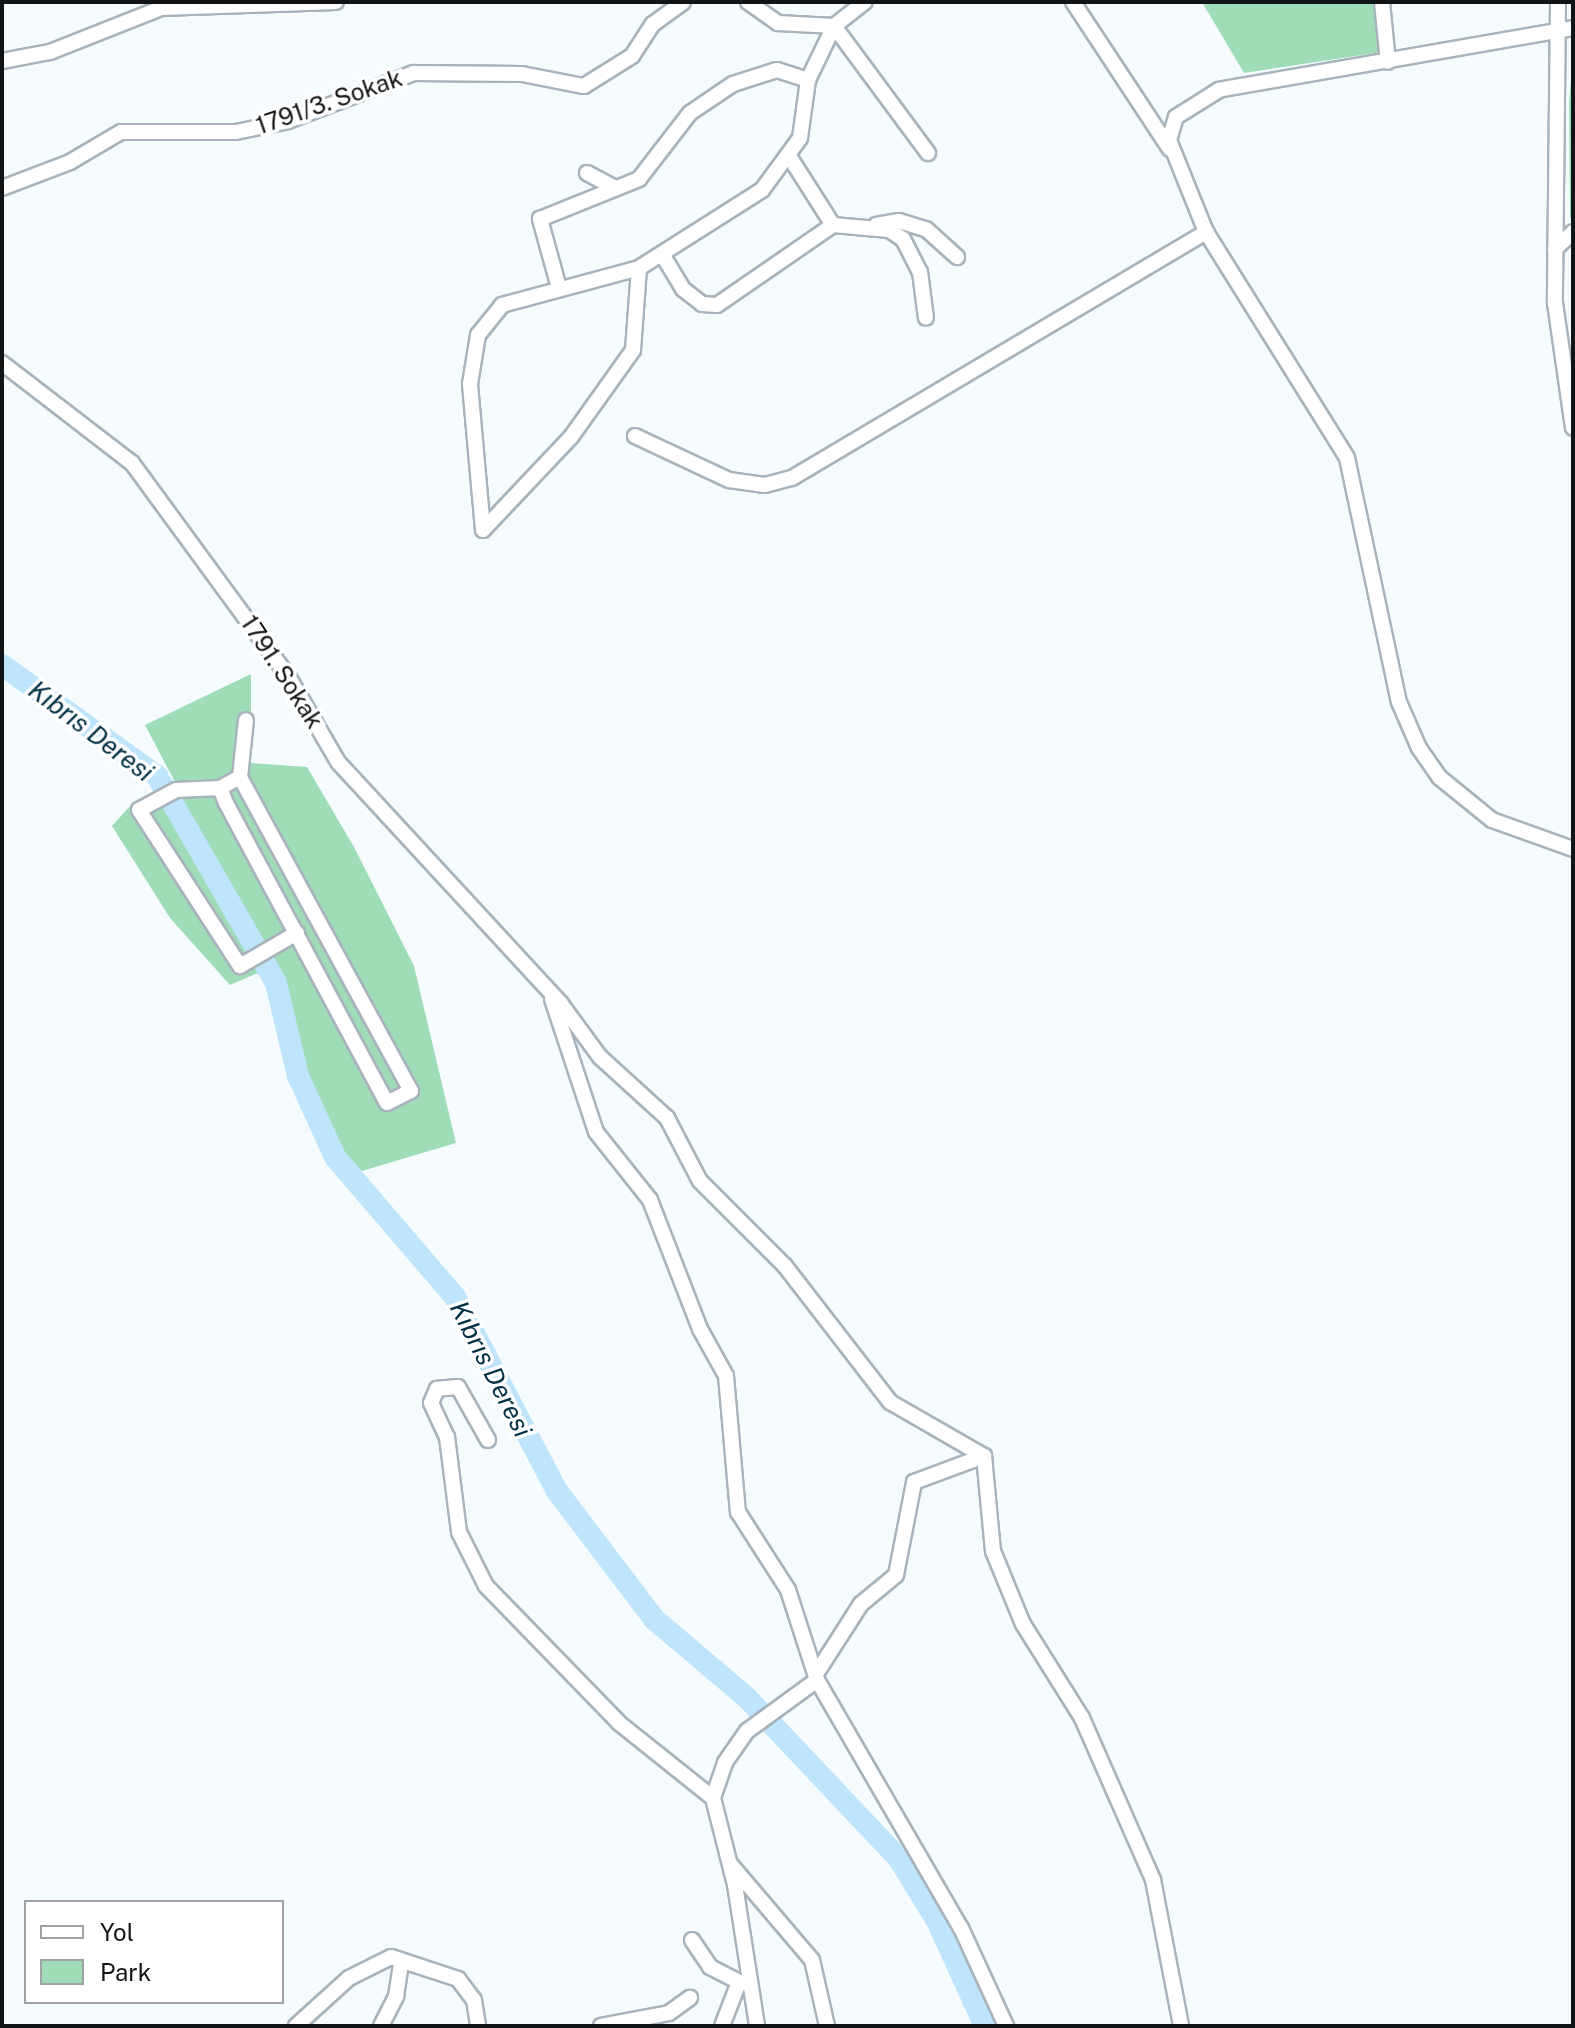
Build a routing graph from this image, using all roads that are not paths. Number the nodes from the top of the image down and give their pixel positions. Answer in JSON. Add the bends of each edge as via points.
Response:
{"nodes":[{"id":1,"x":336,"y":2,"type":"edge"},
{"id":2,"x":683,"y":2,"type":"edge"},
{"id":3,"x":748,"y":2,"type":"edge"},
{"id":4,"x":865,"y":2,"type":"edge"},
{"id":5,"x":1073,"y":2,"type":"edge"},
{"id":6,"x":1382,"y":2,"type":"edge"},
{"id":7,"x":1558,"y":2,"type":"edge"},
{"id":8,"x":834,"y":26,"type":"junction"},
{"id":9,"x":1573,"y":28,"type":"edge"},
{"id":10,"x":1557,"y":34,"type":"junction"},
{"id":11,"x":2,"y":61,"type":"edge"},
{"id":12,"x":1388,"y":62,"type":"junction"},
{"id":13,"x":808,"y":80,"type":"junction"},
{"id":14,"x":1170,"y":150,"type":"junction"},
{"id":15,"x":928,"y":153,"type":"dead end"},
{"id":16,"x":789,"y":156,"type":"junction"},
{"id":17,"x":587,"y":173,"type":"dead end"},
{"id":18,"x":2,"y":188,"type":"edge"},
{"id":19,"x":615,"y":188,"type":"junction"},
{"id":20,"x":833,"y":225,"type":"junction"},
{"id":21,"x":872,"y":226,"type":"junction"},
{"id":22,"x":1206,"y":232,"type":"junction"},
{"id":23,"x":1573,"y":232,"type":"edge"},
{"id":24,"x":1555,"y":249,"type":"junction"},
{"id":25,"x":662,"y":254,"type":"junction"},
{"id":26,"x":957,"y":257,"type":"dead end"},
{"id":27,"x":639,"y":268,"type":"junction"},
{"id":28,"x":559,"y":288,"type":"junction"},
{"id":29,"x":926,"y":318,"type":"dead end"},
{"id":30,"x":2,"y":363,"type":"edge"},
{"id":31,"x":1572,"y":420,"type":"edge"},
{"id":32,"x":635,"y":436,"type":"dead end"},
{"id":33,"x":246,"y":720,"type":"dead end"},
{"id":34,"x":240,"y":777,"type":"junction"},
{"id":35,"x":220,"y":788,"type":"junction"},
{"id":36,"x":1573,"y":849,"type":"edge"},
{"id":37,"x":297,"y":933,"type":"junction"},
{"id":38,"x":551,"y":995,"type":"junction"},
{"id":39,"x":488,"y":1440,"type":"dead end"},
{"id":40,"x":984,"y":1456,"type":"junction"},
{"id":41,"x":816,"y":1677,"type":"junction"},
{"id":42,"x":713,"y":1798,"type":"junction"},
{"id":43,"x":728,"y":1863,"type":"junction"},
{"id":44,"x":692,"y":1940,"type":"dead end"},
{"id":45,"x":402,"y":1960,"type":"junction"},
{"id":46,"x":742,"y":1982,"type":"junction"},
{"id":47,"x":690,"y":1998,"type":"dead end"},
{"id":48,"x":296,"y":2026,"type":"edge"},
{"id":49,"x":381,"y":2026,"type":"edge"},
{"id":50,"x":478,"y":2026,"type":"edge"},
{"id":51,"x":601,"y":2026,"type":"edge"},
{"id":52,"x":722,"y":2026,"type":"edge"},
{"id":53,"x":757,"y":2026,"type":"edge"},
{"id":54,"x":827,"y":2026,"type":"edge"},
{"id":55,"x":1006,"y":2026,"type":"edge"},
{"id":56,"x":1181,"y":2026,"type":"edge"}],
"edges":[{"from":1,"to":11,"type":"street","via":[[161,8],[50,52]]},
{"from":2,"to":18,"type":"street","name":"1791/3. Sokak","via":[[653,24],[632,56],[584,86],[522,74],[414,73],[249,129],[121,132],[70,162]]},
{"from":3,"to":8,"type":"street","via":[[778,23]]},
{"from":4,"to":8,"type":"street"},
{"from":5,"to":14,"type":"street"},
{"from":6,"to":12,"type":"street"},
{"from":7,"to":10,"type":"street"},
{"from":8,"to":13,"type":"street"},
{"from":8,"to":15,"type":"street"},
{"from":9,"to":10,"type":"street"},
{"from":10,"to":12,"type":"street"},
{"from":10,"to":24,"type":"street"},
{"from":12,"to":14,"type":"street","via":[[1219,90],[1176,117]]},
{"from":13,"to":16,"type":"street","via":[[802,129]]},
{"from":13,"to":19,"type":"street","via":[[777,70],[733,84],[690,113],[652,168]]},
{"from":14,"to":22,"type":"street"},
{"from":16,"to":20,"type":"street"},
{"from":16,"to":25,"type":"street","via":[[762,190]]},
{"from":17,"to":19,"type":"street"},
{"from":19,"to":28,"type":"street","via":[[540,219]]},
{"from":20,"to":21,"type":"street"},
{"from":20,"to":25,"type":"street","via":[[717,305],[702,304],[683,289]]},
{"from":21,"to":26,"type":"street","via":[[899,221],[926,229]]},
{"from":21,"to":29,"type":"street","via":[[903,239],[920,272]]},
{"from":22,"to":32,"type":"street","via":[[792,478],[765,485],[729,480]]},
{"from":22,"to":36,"type":"street","via":[[1347,458],[1399,702],[1419,748],[1439,777],[1492,820]]},
{"from":23,"to":24,"type":"street"},
{"from":24,"to":31,"type":"street","via":[[1557,335]]},
{"from":25,"to":27,"type":"street"},
{"from":27,"to":28,"type":"street"},
{"from":27,"to":28,"type":"street","via":[[633,350],[571,437],[483,530],[471,352],[502,305]]},
{"from":30,"to":38,"type":"street","name":"1791. Sokak","via":[[132,463],[288,676],[338,762]]},
{"from":33,"to":34,"type":"street"},
{"from":34,"to":35,"type":"street"},
{"from":34,"to":37,"type":"street","via":[[411,1091],[387,1103]]},
{"from":35,"to":37,"type":"street"},
{"from":35,"to":37,"type":"street","via":[[165,795],[139,810],[240,966]]},
{"from":38,"to":40,"type":"street","name":"1791. Sokak","via":[[600,1057],[667,1118],[707,1190],[785,1266],[890,1402]]},
{"from":38,"to":41,"type":"street","via":[[596,1132],[650,1200],[700,1329],[726,1376],[738,1512],[788,1590]]},
{"from":39,"to":42,"type":"street","via":[[458,1387],[437,1389],[431,1403],[449,1447],[459,1532],[486,1586],[619,1723]]},
{"from":40,"to":41,"type":"street","via":[[914,1482],[896,1575],[861,1604]]},
{"from":40,"to":56,"type":"street","via":[[993,1551],[1023,1624],[1082,1718],[1153,1880]]},
{"from":41,"to":42,"type":"street","via":[[747,1731],[725,1763]]},
{"from":41,"to":55,"type":"street","via":[[961,1928]]},
{"from":42,"to":43,"type":"street"},
{"from":43,"to":46,"type":"street"},
{"from":43,"to":54,"type":"street","via":[[812,1960]]},
{"from":44,"to":46,"type":"street","via":[[710,1967]]},
{"from":45,"to":48,"type":"street","via":[[366,1966]]},
{"from":45,"to":49,"type":"street","via":[[396,1996]]},
{"from":45,"to":50,"type":"street","via":[[458,1979],[470,1990]]},
{"from":46,"to":52,"type":"street"},
{"from":46,"to":53,"type":"street"},
{"from":47,"to":51,"type":"street","via":[[669,2013]]}]}
